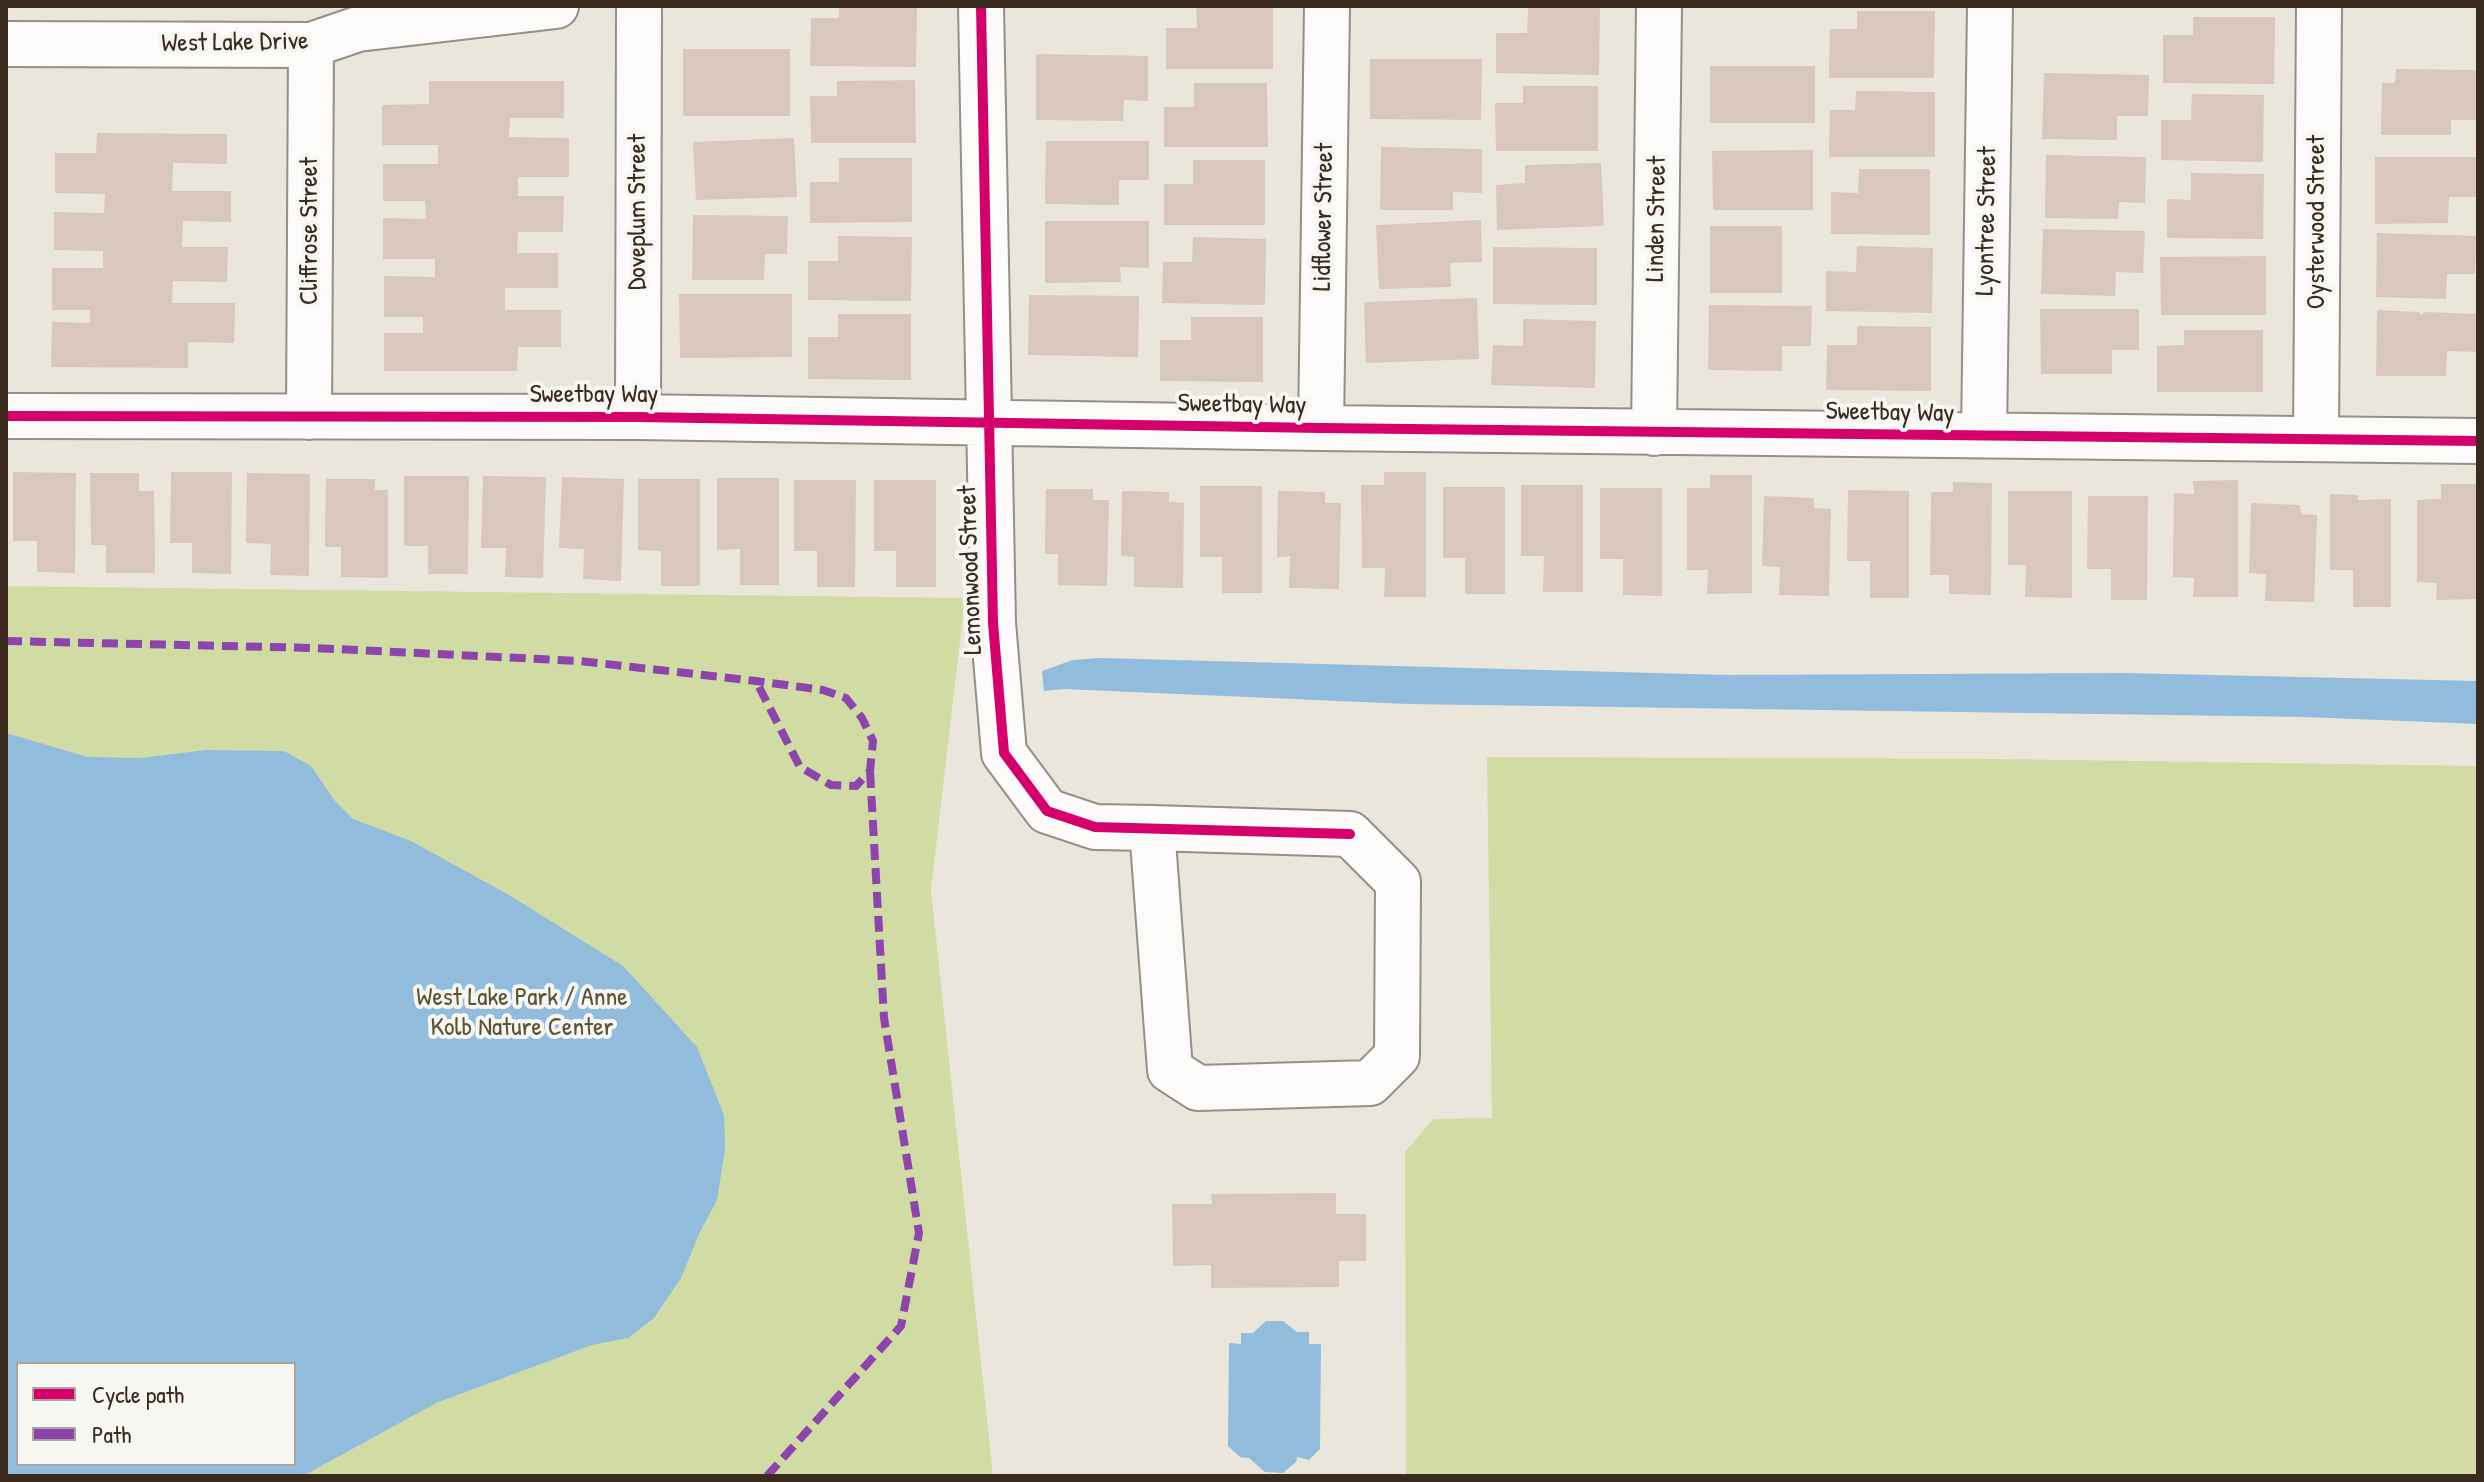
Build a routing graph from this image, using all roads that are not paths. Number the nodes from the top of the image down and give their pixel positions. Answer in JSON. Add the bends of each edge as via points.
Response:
{"nodes":[{"id":1,"x":639,"y":6,"type":"edge"},
{"id":2,"x":981,"y":6,"type":"edge"},
{"id":3,"x":1327,"y":6,"type":"edge"},
{"id":4,"x":1659,"y":6,"type":"edge"},
{"id":5,"x":1990,"y":6,"type":"edge"},
{"id":6,"x":2319,"y":6,"type":"edge"},
{"id":7,"x":529,"y":8,"type":"edge"},
{"id":8,"x":6,"y":44,"type":"edge"},
{"id":9,"x":311,"y":45,"type":"junction"},
{"id":10,"x":6,"y":416,"type":"edge"},
{"id":11,"x":309,"y":417,"type":"junction"},
{"id":12,"x":638,"y":417,"type":"junction"},
{"id":13,"x":988,"y":421,"type":"junction"},
{"id":14,"x":1321,"y":428,"type":"junction"},
{"id":15,"x":1654,"y":433,"type":"junction"},
{"id":16,"x":1984,"y":435,"type":"junction"},
{"id":17,"x":2316,"y":438,"type":"junction"},
{"id":18,"x":2478,"y":441,"type":"edge"},
{"id":19,"x":1152,"y":828,"type":"junction"}],
"edges":[{"from":1,"to":12,"type":"street","name":"Doveplum Street"},
{"from":2,"to":13,"type":"street","name":"Lemonwood Street"},
{"from":3,"to":14,"type":"street","name":"Lidflower Street"},
{"from":4,"to":15,"type":"street","name":"Linden Street"},
{"from":5,"to":16,"type":"street","name":"Lyontree Street"},
{"from":6,"to":17,"type":"street","name":"Oysterwood Street"},
{"from":7,"to":9,"type":"street","name":"West Lake Drive","via":[[358,29]]},
{"from":8,"to":9,"type":"street","name":"West Lake Drive"},
{"from":9,"to":11,"type":"street","name":"Cliffrose Street"},
{"from":10,"to":11,"type":"street","name":"Sweetbay Way"},
{"from":11,"to":12,"type":"street","name":"Sweetbay Way"},
{"from":12,"to":13,"type":"street","name":"Sweetbay Way"},
{"from":13,"to":14,"type":"street","name":"Sweetbay Way"},
{"from":13,"to":19,"type":"street","name":"Lemonwood Street","via":[[993,623],[1004,753],[1047,811],[1095,827]]},
{"from":14,"to":15,"type":"street","name":"Sweetbay Way"},
{"from":15,"to":16,"type":"street","name":"Sweetbay Way"},
{"from":16,"to":17,"type":"street","name":"Sweetbay Way"},
{"from":17,"to":18,"type":"street","name":"Sweetbay Way"},
{"from":19,"to":19,"type":"street","name":"Lemonwood Street","via":[[1350,834],[1398,882],[1397,1056],[1370,1083],[1198,1088],[1170,1070]]}]}
